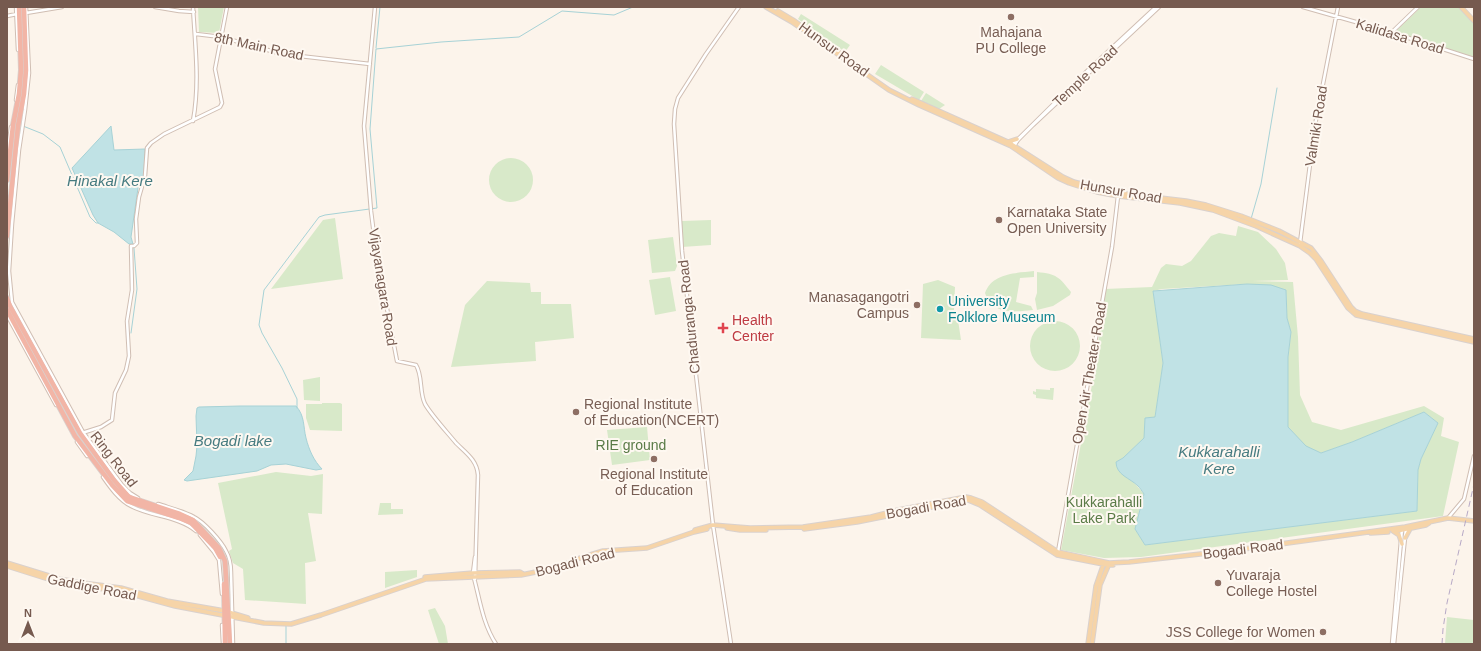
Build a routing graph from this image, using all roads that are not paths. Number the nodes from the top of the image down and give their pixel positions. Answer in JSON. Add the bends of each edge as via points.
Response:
{"nodes":[{"id":1,"x":18,"y":7,"type":"edge"},
{"id":2,"x":25,"y":7,"type":"edge"},
{"id":3,"x":62,"y":7,"type":"edge"},
{"id":4,"x":155,"y":7,"type":"edge"},
{"id":5,"x":194,"y":7,"type":"edge"},
{"id":6,"x":227,"y":7,"type":"edge"},
{"id":7,"x":375,"y":7,"type":"edge"},
{"id":8,"x":739,"y":7,"type":"edge"},
{"id":9,"x":766,"y":7,"type":"edge"},
{"id":10,"x":770,"y":7,"type":"edge"},
{"id":11,"x":1156,"y":7,"type":"edge"},
{"id":12,"x":1159,"y":7,"type":"edge"},
{"id":13,"x":1303,"y":7,"type":"edge"},
{"id":14,"x":1338,"y":7,"type":"edge"},
{"id":15,"x":1418,"y":7,"type":"edge"},
{"id":16,"x":1461,"y":7,"type":"edge"},
{"id":17,"x":194,"y":12,"type":"junction"},
{"id":18,"x":21,"y":14,"type":"junction"},
{"id":19,"x":7,"y":16,"type":"edge"},
{"id":20,"x":1335,"y":17,"type":"junction"},
{"id":21,"x":1474,"y":21,"type":"edge"},
{"id":22,"x":1391,"y":33,"type":"junction"},
{"id":23,"x":196,"y":34,"type":"junction"},
{"id":24,"x":221,"y":37,"type":"junction"},
{"id":25,"x":1474,"y":59,"type":"edge"},
{"id":26,"x":370,"y":64,"type":"junction"},
{"id":27,"x":13,"y":119,"type":"junction"},
{"id":28,"x":193,"y":121,"type":"junction"},
{"id":29,"x":1017,"y":139,"type":"junction"},
{"id":30,"x":1013,"y":145,"type":"junction"},
{"id":31,"x":7,"y":158,"type":"edge"},
{"id":32,"x":7,"y":180,"type":"edge"},
{"id":33,"x":1118,"y":194,"type":"junction"},
{"id":34,"x":7,"y":236,"type":"edge"},
{"id":35,"x":1300,"y":244,"type":"junction"},
{"id":36,"x":7,"y":298,"type":"edge"},
{"id":37,"x":7,"y":310,"type":"edge"},
{"id":38,"x":7,"y":315,"type":"edge"},
{"id":39,"x":1474,"y":339,"type":"edge"},
{"id":40,"x":1474,"y":342,"type":"edge"},
{"id":41,"x":82,"y":433,"type":"junction"},
{"id":42,"x":1474,"y":456,"type":"edge"},
{"id":43,"x":111,"y":486,"type":"junction"},
{"id":44,"x":920,"y":507,"type":"junction"},
{"id":45,"x":1448,"y":518,"type":"junction"},
{"id":46,"x":1474,"y":521,"type":"edge"},
{"id":47,"x":713,"y":526,"type":"junction"},
{"id":48,"x":1405,"y":529,"type":"junction"},
{"id":49,"x":1393,"y":532,"type":"junction"},
{"id":50,"x":1368,"y":533,"type":"junction"},
{"id":51,"x":1405,"y":538,"type":"joint"},
{"id":52,"x":1402,"y":544,"type":"junction"},
{"id":53,"x":1058,"y":552,"type":"junction"},
{"id":54,"x":1106,"y":563,"type":"junction"},
{"id":55,"x":7,"y":564,"type":"edge"},
{"id":56,"x":474,"y":575,"type":"junction"},
{"id":57,"x":1400,"y":575,"type":"junction"},
{"id":58,"x":227,"y":614,"type":"junction"},
{"id":59,"x":224,"y":644,"type":"edge"},
{"id":60,"x":232,"y":644,"type":"edge"},
{"id":61,"x":496,"y":644,"type":"edge"},
{"id":62,"x":731,"y":644,"type":"edge"},
{"id":63,"x":1088,"y":644,"type":"edge"},
{"id":64,"x":1092,"y":644,"type":"edge"},
{"id":65,"x":1393,"y":644,"type":"edge"}],
"edges":[{"from":1,"to":18,"type":"highway"},
{"from":2,"to":18,"type":"highway"},
{"from":3,"to":18,"type":"street"},
{"from":4,"to":17,"type":"street"},
{"from":5,"to":17,"type":"street"},
{"from":6,"to":24,"type":"street"},
{"from":7,"to":26,"type":"street","name":"Vijayanagara Road"},
{"from":8,"to":47,"type":"street","name":"Chaduranga Road","via":[[678,98],[674,120],[682,251]]},
{"from":9,"to":30,"type":"main road","via":[[792,22],[889,90]]},
{"from":10,"to":30,"type":"main road","name":"Hunsur Road","via":[[793,20],[888,88]]},
{"from":11,"to":29,"type":"street","name":"Temple Road"},
{"from":12,"to":29,"type":"street","name":"Temple Road"},
{"from":13,"to":20,"type":"street","name":"Kalidasa Road"},
{"from":14,"to":20,"type":"street","name":"Valmiki Road"},
{"from":15,"to":22,"type":"street"},
{"from":16,"to":21,"type":"main road"},
{"from":17,"to":23,"type":"street"},
{"from":18,"to":19,"type":"street"},
{"from":18,"to":27,"type":"highway","via":[[21,70]]},
{"from":18,"to":34,"type":"highway","via":[[26,70]]},
{"from":18,"to":41,"type":"street","via":[[29,73],[12,224],[10,287],[13,304]]},
{"from":20,"to":22,"type":"street","name":"Kalidasa Road"},
{"from":20,"to":35,"type":"street","name":"Valmiki Road","via":[[1315,125]]},
{"from":22,"to":25,"type":"street","name":"Kalidasa Road"},
{"from":23,"to":24,"type":"street","name":"8th Main Road"},
{"from":23,"to":28,"type":"street","via":[[196,95]]},
{"from":24,"to":26,"type":"street","name":"8th Main Road","via":[[282,54]]},
{"from":24,"to":28,"type":"street","via":[[215,69],[221,106]]},
{"from":26,"to":56,"type":"street","name":"Vijayanagara Road","via":[[364,124],[366,163],[376,251],[394,355],[396,361],[416,365],[424,402],[477,467]]},
{"from":27,"to":31,"type":"street"},
{"from":27,"to":32,"type":"highway"},
{"from":28,"to":41,"type":"street","via":[[164,134],[147,148],[146,176],[136,219],[137,243],[131,246],[132,290],[127,322],[128,360],[122,381],[115,393],[112,420],[101,427]]},
{"from":29,"to":30,"type":"main road"},
{"from":29,"to":30,"type":"main road"},
{"from":30,"to":33,"type":"main road","name":"Hunsur Road","via":[[1063,177]]},
{"from":33,"to":35,"type":"main road","name":"Hunsur Road","via":[[1196,206],[1250,221]]},
{"from":33,"to":53,"type":"street","name":"Open Air Theater Road","via":[[1112,247]]},
{"from":35,"to":39,"type":"main road","via":[[1311,248],[1355,311]]},
{"from":35,"to":40,"type":"main road","via":[[1316,259],[1348,308],[1356,315]]},
{"from":36,"to":41,"type":"highway","name":"Ring Road"},
{"from":37,"to":43,"type":"highway","name":"Ring Road","via":[[75,436]]},
{"from":38,"to":43,"type":"street","via":[[80,447]]},
{"from":41,"to":58,"type":"highway","name":"Ring Road","via":[[114,480],[130,497],[193,520],[219,548],[229,573]]},
{"from":42,"to":45,"type":"street","via":[[1464,499]]},
{"from":43,"to":58,"type":"highway","name":"Ring Road","via":[[127,501],[191,523],[215,548],[222,562]]},
{"from":44,"to":47,"type":"main road","name":"Bogadi Road","via":[[798,527]]},
{"from":44,"to":47,"type":"main road","name":"Bogadi Road","via":[[857,522],[811,528],[753,530]]},
{"from":44,"to":53,"type":"main road","name":"Bogadi Road","via":[[971,498],[982,502]]},
{"from":44,"to":54,"type":"main road","via":[[968,500],[980,504],[1057,555]]},
{"from":45,"to":46,"type":"main road","name":"Bogadi Road"},
{"from":45,"to":48,"type":"main road","name":"Bogadi Road"},
{"from":47,"to":56,"type":"main road","name":"Bogadi Road","via":[[647,548],[604,551],[547,570],[521,575]]},
{"from":47,"to":62,"type":"street","name":"Chaduranga Road"},
{"from":48,"to":49,"type":"main road","name":"Bogadi Road"},
{"from":48,"to":50,"type":"main road","name":"Bogadi Road"},
{"from":48,"to":51,"type":"main road"},
{"from":48,"to":52,"type":"street"},
{"from":49,"to":50,"type":"main road","name":"Bogadi Road"},
{"from":49,"to":52,"type":"main road","via":[[1399,535]]},
{"from":50,"to":54,"type":"main road","name":"Bogadi Road"},
{"from":51,"to":57,"type":"street"},
{"from":52,"to":57,"type":"street"},
{"from":53,"to":54,"type":"main road","name":"Bogadi Road"},
{"from":54,"to":63,"type":"main road","via":[[1096,586]]},
{"from":54,"to":64,"type":"main road","via":[[1100,585]]},
{"from":55,"to":58,"type":"main road","name":"Gaddige Road","via":[[54,581],[120,591],[168,605]]},
{"from":56,"to":58,"type":"main road","name":"Bogadi Road","via":[[426,579],[291,624],[264,622]]},
{"from":56,"to":61,"type":"street","name":"Vijayanagara Road","via":[[485,622]]},
{"from":57,"to":65,"type":"street"},
{"from":58,"to":59,"type":"highway","name":"Ring Road"},
{"from":58,"to":60,"type":"highway","name":"Ring Road"}]}
